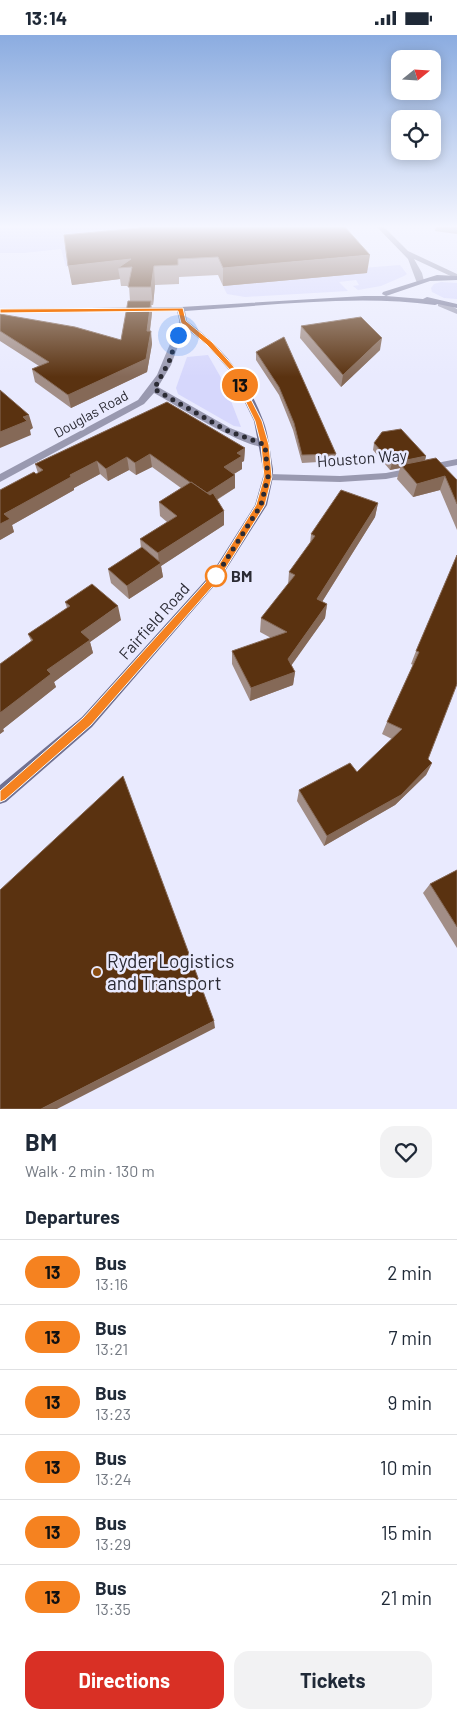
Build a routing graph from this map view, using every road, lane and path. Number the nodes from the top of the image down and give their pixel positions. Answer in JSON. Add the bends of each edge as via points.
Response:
{"nodes":[{"id":1,"x":420,"y":276,"type":"edge"},
{"id":2,"x":457,"y":277,"type":"edge"},
{"id":3,"x":419,"y":282,"type":"junction"},
{"id":4,"x":364,"y":298,"type":"junction"},
{"id":5,"x":438,"y":303,"type":"junction"},
{"id":6,"x":457,"y":306,"type":"edge"},
{"id":7,"x":0,"y":311,"type":"edge"},
{"id":8,"x":457,"y":312,"type":"edge"},
{"id":9,"x":182,"y":316,"type":"junction"},
{"id":10,"x":154,"y":389,"type":"junction"},
{"id":11,"x":265,"y":445,"type":"junction"},
{"id":12,"x":452,"y":463,"type":"edge"},
{"id":13,"x":457,"y":473,"type":"edge"},
{"id":14,"x":268,"y":477,"type":"junction"},
{"id":15,"x":0,"y":479,"type":"edge"},
{"id":16,"x":0,"y":796,"type":"edge"}],
"edges":[{"from":1,"to":3,"type":"street"},
{"from":2,"to":3,"type":"main road","via":[[433,277]]},
{"from":3,"to":4,"type":"main road","via":[[409,288]]},
{"from":3,"to":5,"type":"main road","via":[[415,289],[419,294]]},
{"from":4,"to":5,"type":"main road"},
{"from":4,"to":9,"type":"main road"},
{"from":5,"to":6,"type":"main road"},
{"from":5,"to":8,"type":"street"},
{"from":7,"to":9,"type":"main road"},
{"from":9,"to":10,"type":"street","name":"Douglas Road","via":[[169,362]]},
{"from":9,"to":11,"type":"main road","name":"Fairfield Road","via":[[233,369],[258,421]]},
{"from":10,"to":11,"type":"street","via":[[226,430]]},
{"from":10,"to":15,"type":"street","name":"Douglas Road","via":[[121,415]]},
{"from":11,"to":14,"type":"main road","name":"Fairfield Road"},
{"from":12,"to":13,"type":"street"},
{"from":12,"to":14,"type":"street","name":"Houston Way","via":[[386,476],[340,479]]},
{"from":14,"to":16,"type":"main road","name":"Fairfield Road","via":[[261,505],[216,576],[87,721]]}]}
